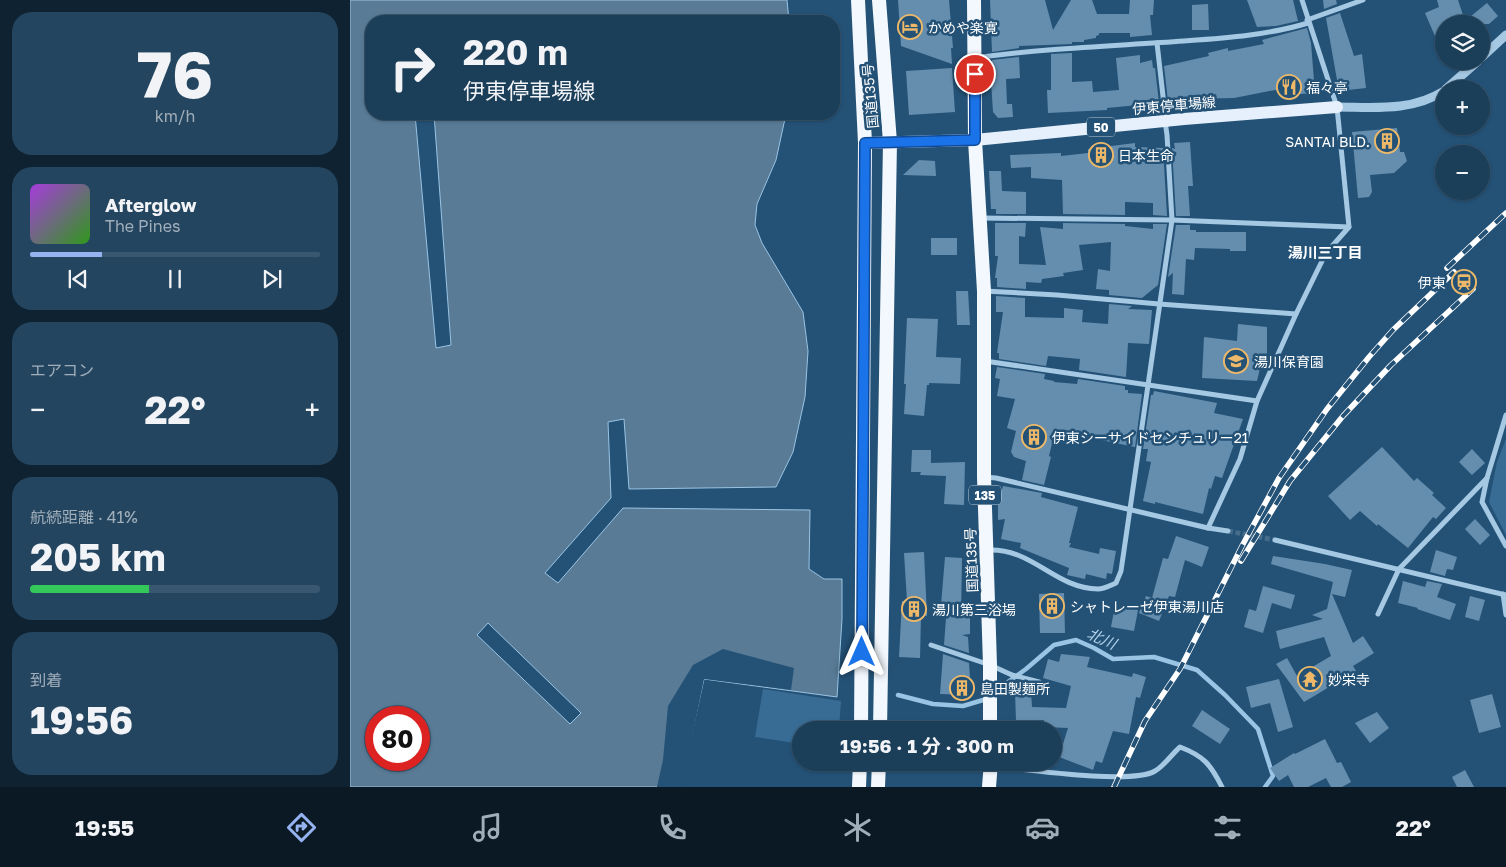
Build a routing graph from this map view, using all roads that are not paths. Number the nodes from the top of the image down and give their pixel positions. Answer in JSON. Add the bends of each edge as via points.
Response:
{"nodes":[{"id":1,"x":858,"y":0,"type":"edge"},
{"id":2,"x":878,"y":0,"type":"edge"},
{"id":3,"x":974,"y":0,"type":"edge"},
{"id":4,"x":1302,"y":0,"type":"edge"},
{"id":5,"x":1363,"y":0,"type":"edge"},
{"id":6,"x":1308,"y":22,"type":"junction"},
{"id":7,"x":1506,"y":35,"type":"edge"},
{"id":8,"x":1157,"y":43,"type":"junction"},
{"id":9,"x":1490,"y":50,"type":"edge"},
{"id":10,"x":976,"y":58,"type":"junction"},
{"id":11,"x":1468,"y":70,"type":"edge"},
{"id":12,"x":1456,"y":80,"type":"edge"},
{"id":13,"x":1435,"y":95,"type":"edge"},
{"id":14,"x":1336,"y":107,"type":"junction"},
{"id":15,"x":1164,"y":121,"type":"junction"},
{"id":16,"x":975,"y":140,"type":"junction"},
{"id":17,"x":890,"y":142,"type":"junction"},
{"id":18,"x":865,"y":143,"type":"junction"},
{"id":19,"x":981,"y":218,"type":"junction"},
{"id":20,"x":1172,"y":220,"type":"junction"},
{"id":21,"x":1349,"y":228,"type":"junction"},
{"id":22,"x":984,"y":291,"type":"junction"},
{"id":23,"x":1159,"y":304,"type":"junction"},
{"id":24,"x":1296,"y":314,"type":"junction"},
{"id":25,"x":984,"y":361,"type":"junction"},
{"id":26,"x":1148,"y":385,"type":"junction"},
{"id":27,"x":1257,"y":401,"type":"junction"},
{"id":28,"x":1506,"y":415,"type":"edge"},
{"id":29,"x":984,"y":477,"type":"junction"},
{"id":30,"x":1487,"y":478,"type":"junction"},
{"id":31,"x":1131,"y":510,"type":"junction"},
{"id":32,"x":1208,"y":528,"type":"junction"},
{"id":33,"x":1228,"y":530,"type":"tunnel mouth"},
{"id":34,"x":1275,"y":540,"type":"tunnel mouth"},
{"id":35,"x":1506,"y":546,"type":"edge"},
{"id":36,"x":987,"y":550,"type":"junction"},
{"id":37,"x":1399,"y":569,"type":"junction"},
{"id":38,"x":1504,"y":594,"type":"edge"},
{"id":39,"x":1378,"y":614,"type":"dead end"},
{"id":40,"x":1506,"y":615,"type":"edge"},
{"id":41,"x":931,"y":645,"type":"dead end"},
{"id":42,"x":990,"y":665,"type":"junction"},
{"id":43,"x":1039,"y":682,"type":"dead end"},
{"id":44,"x":861,"y":721,"type":"edge"},
{"id":45,"x":880,"y":721,"type":"edge"},
{"id":46,"x":990,"y":721,"type":"edge"},
{"id":47,"x":860,"y":771,"type":"edge"},
{"id":48,"x":879,"y":771,"type":"edge"},
{"id":49,"x":990,"y":771,"type":"edge"},
{"id":50,"x":1051,"y":771,"type":"edge"},
{"id":51,"x":859,"y":787,"type":"edge"},
{"id":52,"x":878,"y":787,"type":"edge"},
{"id":53,"x":989,"y":787,"type":"edge"},
{"id":54,"x":1222,"y":787,"type":"edge"}],
"edges":[{"from":1,"to":18,"type":"highway","name":"国道135号"},
{"from":2,"to":17,"type":"highway","name":"国道135号"},
{"from":3,"to":10,"type":"highway","name":"国道135号","number":"135"},
{"from":4,"to":6,"type":"street"},
{"from":5,"to":6,"type":"street"},
{"from":6,"to":8,"type":"street","via":[[1296,27],[1227,37]]},
{"from":6,"to":14,"type":"street"},
{"from":7,"to":9,"type":"street"},
{"from":8,"to":10,"type":"street"},
{"from":8,"to":15,"type":"street"},
{"from":10,"to":16,"type":"highway","name":"国道135号","number":"135"},
{"from":11,"to":12,"type":"street"},
{"from":13,"to":14,"type":"street","via":[[1419,103],[1398,107]]},
{"from":14,"to":15,"type":"main road","name":"伊東停車場線","number":"50"},
{"from":14,"to":21,"type":"street"},
{"from":15,"to":16,"type":"main road","name":"伊東停車場線","number":"50"},
{"from":15,"to":20,"type":"street"},
{"from":16,"to":17,"type":"main road","name":"伊東停車場線","number":"50"},
{"from":16,"to":19,"type":"highway","name":"国道135号","number":"135"},
{"from":17,"to":18,"type":"main road","name":"伊東停車場線","number":"50"},
{"from":17,"to":45,"type":"highway","name":"国道135号"},
{"from":18,"to":44,"type":"highway","name":"国道135号"},
{"from":19,"to":20,"type":"street"},
{"from":19,"to":22,"type":"highway","name":"国道135号","number":"135"},
{"from":20,"to":21,"type":"street"},
{"from":20,"to":23,"type":"street"},
{"from":21,"to":24,"type":"street","via":[[1326,253]]},
{"from":22,"to":23,"type":"street"},
{"from":22,"to":25,"type":"highway","name":"国道135号","number":"135"},
{"from":23,"to":24,"type":"street"},
{"from":23,"to":26,"type":"street"},
{"from":24,"to":27,"type":"street"},
{"from":25,"to":26,"type":"street"},
{"from":25,"to":29,"type":"highway","name":"国道135号","number":"135"},
{"from":26,"to":27,"type":"street"},
{"from":26,"to":31,"type":"street"},
{"from":27,"to":32,"type":"street","via":[[1240,459]]},
{"from":28,"to":30,"type":"street"},
{"from":29,"to":31,"type":"street"},
{"from":29,"to":36,"type":"highway","name":"国道135号","number":"135"},
{"from":30,"to":35,"type":"street","via":[[1482,502]]},
{"from":30,"to":37,"type":"street"},
{"from":31,"to":32,"type":"street"},
{"from":31,"to":36,"type":"street","via":[[1121,571],[1116,583],[1099,589],[1072,585],[1020,556]]},
{"from":32,"to":33,"type":"street"},
{"from":34,"to":37,"type":"street"},
{"from":36,"to":42,"type":"highway","name":"国道135号","number":"135"},
{"from":37,"to":38,"type":"street"},
{"from":37,"to":39,"type":"street"},
{"from":38,"to":40,"type":"street"},
{"from":41,"to":42,"type":"street"},
{"from":42,"to":43,"type":"street"},
{"from":42,"to":46,"type":"highway","name":"国道135号","number":"135"},
{"from":47,"to":51,"type":"highway"},
{"from":48,"to":52,"type":"highway"},
{"from":49,"to":53,"type":"highway"},
{"from":50,"to":54,"type":"street","via":[[1094,776],[1147,774],[1156,771],[1180,747],[1194,752],[1211,766]]}]}
